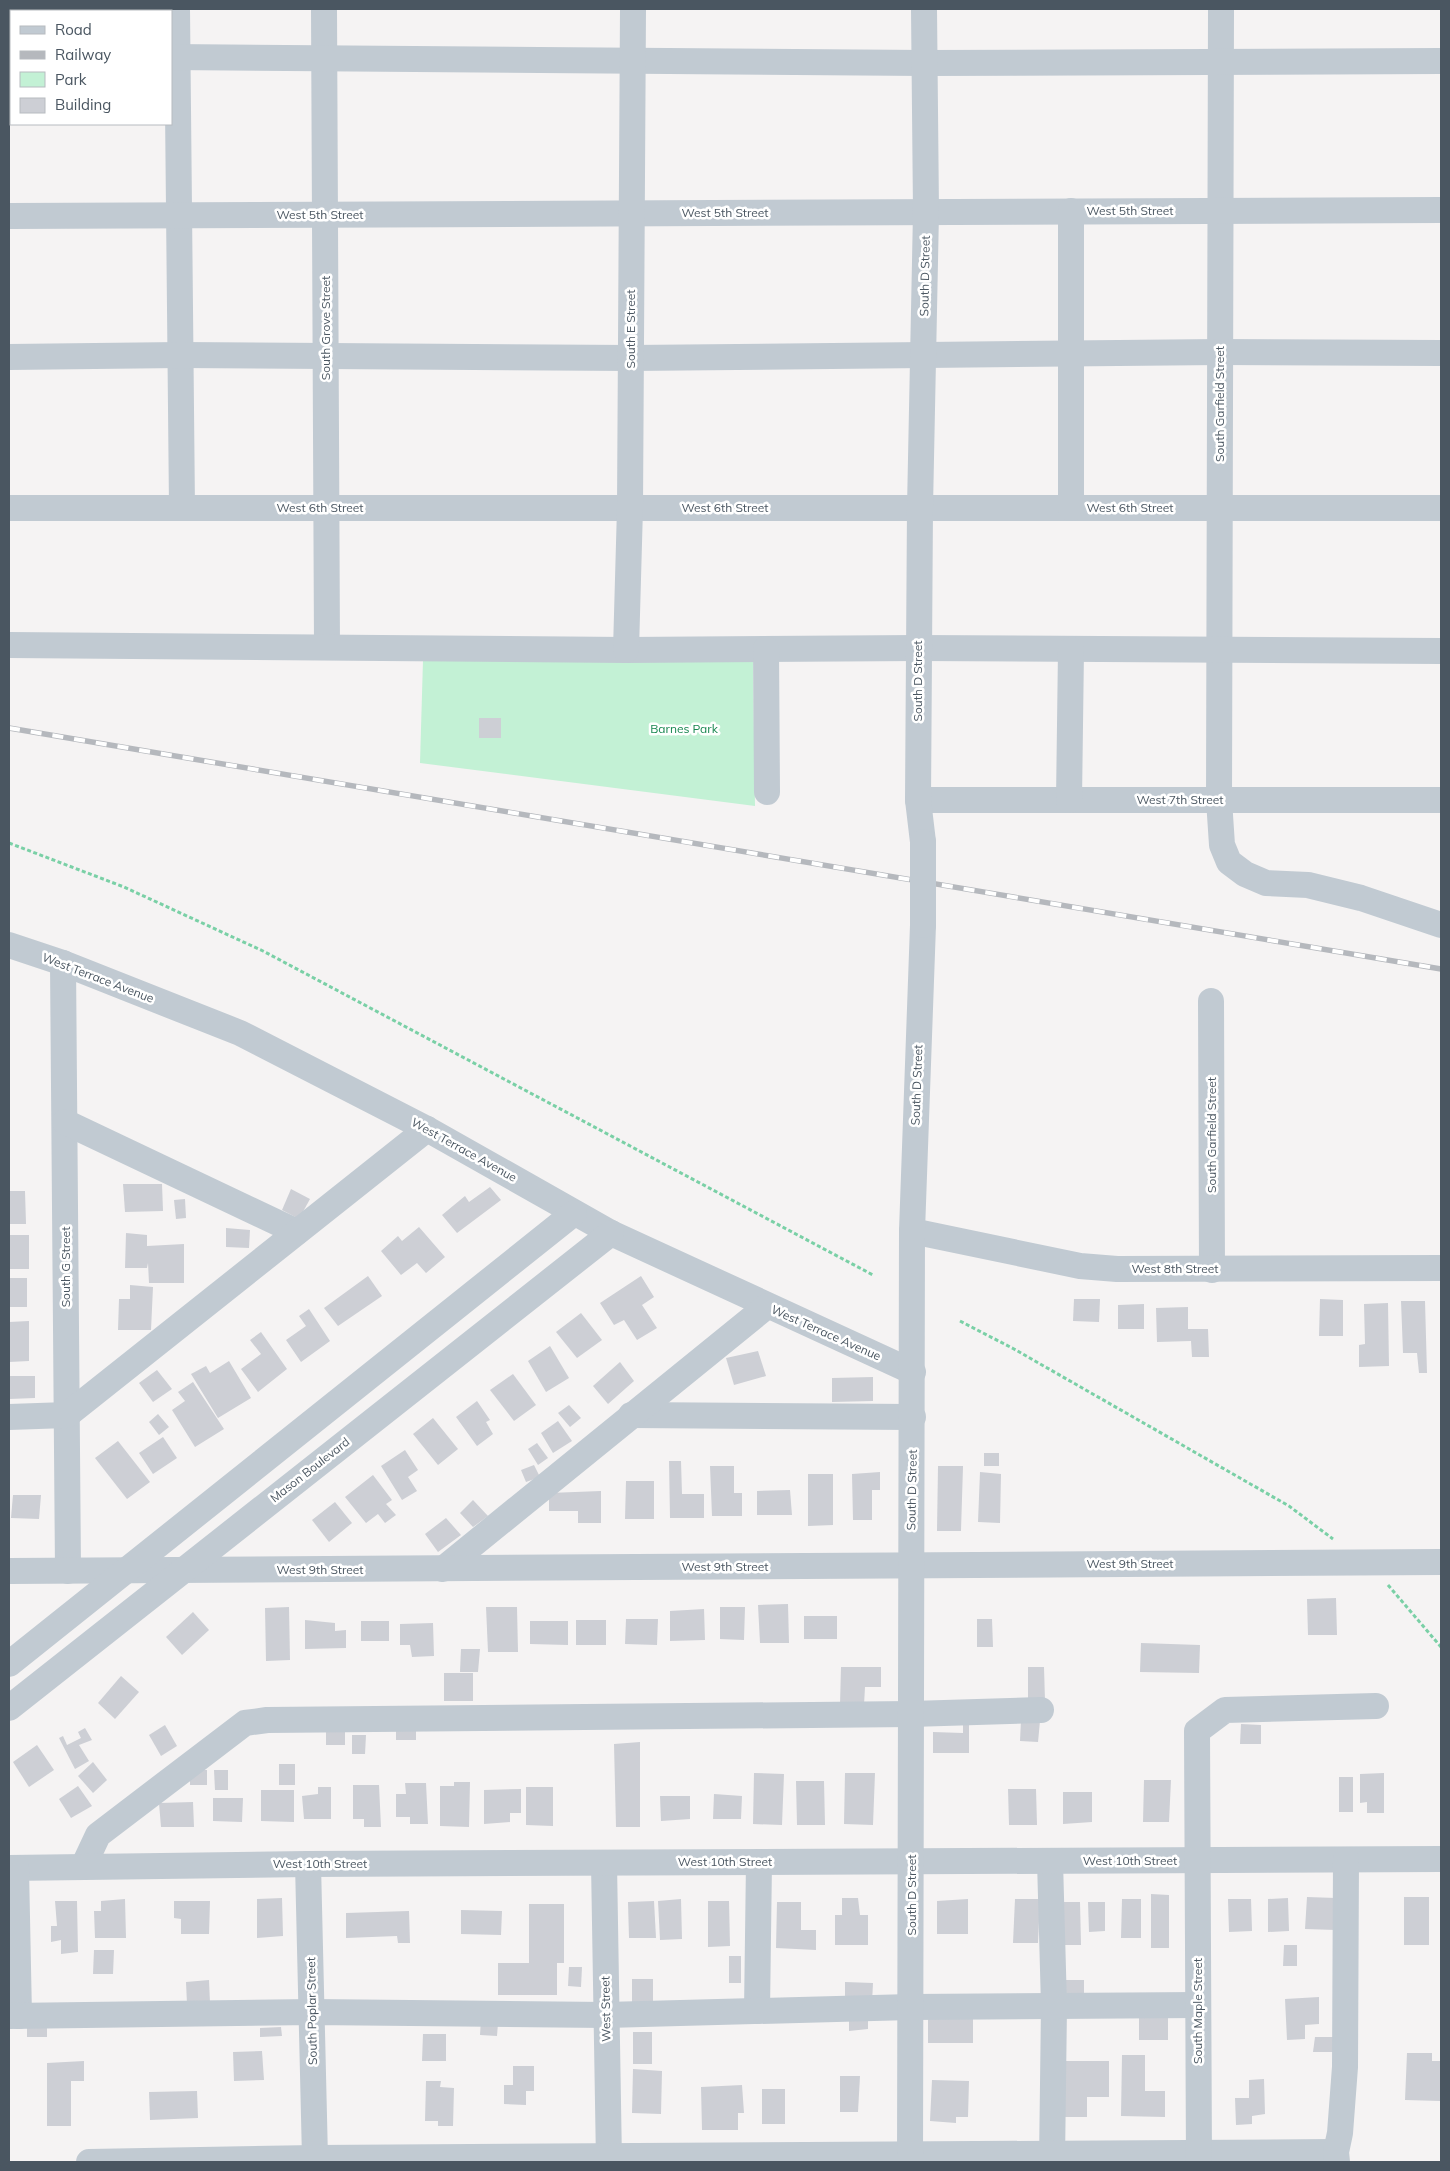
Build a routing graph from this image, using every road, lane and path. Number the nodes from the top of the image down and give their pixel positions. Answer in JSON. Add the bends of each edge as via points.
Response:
{"nodes":[{"id":1,"x":177,"y":9,"type":"edge"},
{"id":2,"x":324,"y":9,"type":"edge"},
{"id":3,"x":633,"y":9,"type":"edge"},
{"id":4,"x":924,"y":9,"type":"edge"},
{"id":5,"x":1220,"y":9,"type":"edge"},
{"id":6,"x":174,"y":57,"type":"edge"},
{"id":7,"x":324,"y":58,"type":"junction"},
{"id":8,"x":1220,"y":61,"type":"junction"},
{"id":9,"x":1441,"y":61,"type":"edge"},
{"id":10,"x":633,"y":62,"type":"junction"},
{"id":11,"x":924,"y":63,"type":"junction"},
{"id":12,"x":1441,"y":210,"type":"edge"},
{"id":13,"x":1220,"y":211,"type":"junction"},
{"id":14,"x":926,"y":212,"type":"junction"},
{"id":15,"x":1072,"y":212,"type":"junction"},
{"id":16,"x":632,"y":213,"type":"junction"},
{"id":17,"x":179,"y":215,"type":"junction"},
{"id":18,"x":325,"y":215,"type":"junction"},
{"id":19,"x":9,"y":216,"type":"edge"},
{"id":20,"x":1220,"y":352,"type":"junction"},
{"id":21,"x":1441,"y":353,"type":"edge"},
{"id":22,"x":1071,"y":354,"type":"junction"},
{"id":23,"x":180,"y":355,"type":"junction"},
{"id":24,"x":326,"y":356,"type":"junction"},
{"id":25,"x":923,"y":356,"type":"junction"},
{"id":26,"x":9,"y":357,"type":"edge"},
{"id":27,"x":631,"y":358,"type":"junction"},
{"id":28,"x":9,"y":508,"type":"edge"},
{"id":29,"x":182,"y":508,"type":"junction"},
{"id":30,"x":327,"y":508,"type":"junction"},
{"id":31,"x":630,"y":508,"type":"junction"},
{"id":32,"x":920,"y":508,"type":"junction"},
{"id":33,"x":1071,"y":508,"type":"junction"},
{"id":34,"x":1219,"y":508,"type":"junction"},
{"id":35,"x":1441,"y":508,"type":"edge"},
{"id":36,"x":9,"y":645,"type":"edge"},
{"id":37,"x":327,"y":647,"type":"junction"},
{"id":38,"x":918,"y":648,"type":"junction"},
{"id":39,"x":766,"y":649,"type":"junction"},
{"id":40,"x":626,"y":650,"type":"junction"},
{"id":41,"x":1072,"y":650,"type":"junction"},
{"id":42,"x":1219,"y":651,"type":"junction"},
{"id":43,"x":1441,"y":651,"type":"edge"},
{"id":44,"x":767,"y":792,"type":"dead end"},
{"id":45,"x":918,"y":800,"type":"junction"},
{"id":46,"x":1069,"y":800,"type":"junction"},
{"id":47,"x":1219,"y":800,"type":"junction"},
{"id":48,"x":1441,"y":800,"type":"edge"},
{"id":49,"x":9,"y":843,"type":"edge"},
{"id":50,"x":1441,"y":925,"type":"edge"},
{"id":51,"x":9,"y":945,"type":"edge"},
{"id":52,"x":63,"y":963,"type":"junction"},
{"id":53,"x":1211,"y":1001,"type":"dead end"},
{"id":54,"x":65,"y":1122,"type":"junction"},
{"id":55,"x":427,"y":1128,"type":"junction"},
{"id":56,"x":574,"y":1213,"type":"junction"},
{"id":57,"x":912,"y":1230,"type":"junction"},
{"id":58,"x":297,"y":1232,"type":"junction"},
{"id":59,"x":611,"y":1234,"type":"junction"},
{"id":60,"x":1441,"y":1268,"type":"edge"},
{"id":61,"x":1212,"y":1270,"type":"junction"},
{"id":62,"x":873,"y":1275,"type":"dead end"},
{"id":63,"x":767,"y":1306,"type":"junction"},
{"id":64,"x":960,"y":1321,"type":"dead end"},
{"id":65,"x":913,"y":1372,"type":"junction"},
{"id":66,"x":67,"y":1415,"type":"junction"},
{"id":67,"x":631,"y":1415,"type":"junction"},
{"id":68,"x":9,"y":1417,"type":"edge"},
{"id":69,"x":913,"y":1417,"type":"junction"},
{"id":70,"x":1334,"y":1540,"type":"dead end"},
{"id":71,"x":1441,"y":1562,"type":"edge"},
{"id":72,"x":1364,"y":1563,"type":"junction"},
{"id":73,"x":911,"y":1565,"type":"junction"},
{"id":74,"x":443,"y":1569,"type":"junction"},
{"id":75,"x":183,"y":1570,"type":"junction"},
{"id":76,"x":9,"y":1571,"type":"edge"},
{"id":77,"x":68,"y":1571,"type":"junction"},
{"id":78,"x":124,"y":1571,"type":"junction"},
{"id":79,"x":1441,"y":1647,"type":"edge"},
{"id":80,"x":9,"y":1664,"type":"edge"},
{"id":81,"x":1376,"y":1706,"type":"dead end"},
{"id":82,"x":9,"y":1708,"type":"edge"},
{"id":83,"x":1041,"y":1710,"type":"dead end"},
{"id":84,"x":911,"y":1714,"type":"junction"},
{"id":85,"x":1441,"y":1859,"type":"edge"},
{"id":86,"x":1346,"y":1860,"type":"junction"},
{"id":87,"x":1050,"y":1861,"type":"junction"},
{"id":88,"x":1198,"y":1861,"type":"junction"},
{"id":89,"x":759,"y":1862,"type":"junction"},
{"id":90,"x":912,"y":1862,"type":"junction"},
{"id":91,"x":604,"y":1863,"type":"junction"},
{"id":92,"x":308,"y":1864,"type":"junction"},
{"id":93,"x":83,"y":1867,"type":"junction"},
{"id":94,"x":12,"y":1868,"type":"edge"},
{"id":95,"x":1198,"y":2004,"type":"junction"},
{"id":96,"x":1054,"y":2006,"type":"junction"},
{"id":97,"x":911,"y":2007,"type":"junction"},
{"id":98,"x":757,"y":2011,"type":"junction"},
{"id":99,"x":312,"y":2012,"type":"junction"},
{"id":100,"x":606,"y":2015,"type":"junction"},
{"id":101,"x":14,"y":2016,"type":"edge"},
{"id":102,"x":1199,"y":2157,"type":"edge"},
{"id":103,"x":1336,"y":2157,"type":"edge"},
{"id":104,"x":315,"y":2158,"type":"junction"},
{"id":105,"x":910,"y":2158,"type":"edge"},
{"id":106,"x":1052,"y":2158,"type":"edge"},
{"id":107,"x":609,"y":2159,"type":"edge"},
{"id":108,"x":89,"y":2162,"type":"edge"}],
"edges":[{"from":1,"to":6,"type":"street"},
{"from":2,"to":7,"type":"street","name":"South Grove Street"},
{"from":3,"to":10,"type":"street","name":"South E Street"},
{"from":4,"to":11,"type":"street","name":"South D Street"},
{"from":5,"to":8,"type":"street","name":"South Garfield Street"},
{"from":6,"to":7,"type":"street"},
{"from":6,"to":17,"type":"street"},
{"from":7,"to":10,"type":"street"},
{"from":7,"to":18,"type":"street","name":"South Grove Street"},
{"from":8,"to":9,"type":"street"},
{"from":8,"to":11,"type":"street"},
{"from":8,"to":13,"type":"street","name":"South Garfield Street"},
{"from":10,"to":11,"type":"street"},
{"from":10,"to":16,"type":"street","name":"South E Street"},
{"from":11,"to":14,"type":"street","name":"South D Street"},
{"from":12,"to":13,"type":"street","name":"West 5th Street"},
{"from":13,"to":15,"type":"street","name":"West 5th Street"},
{"from":13,"to":20,"type":"street","name":"South Garfield Street"},
{"from":14,"to":15,"type":"street","name":"West 5th Street"},
{"from":14,"to":16,"type":"street","name":"West 5th Street"},
{"from":14,"to":25,"type":"street","name":"South D Street"},
{"from":15,"to":22,"type":"street"},
{"from":16,"to":18,"type":"street","name":"West 5th Street"},
{"from":16,"to":27,"type":"street","name":"South E Street"},
{"from":17,"to":18,"type":"street","name":"West 5th Street"},
{"from":17,"to":19,"type":"street","name":"West 5th Street"},
{"from":17,"to":23,"type":"street"},
{"from":18,"to":24,"type":"street","name":"South Grove Street"},
{"from":20,"to":21,"type":"street"},
{"from":20,"to":22,"type":"street"},
{"from":20,"to":34,"type":"street","name":"South Garfield Street"},
{"from":22,"to":25,"type":"street"},
{"from":22,"to":33,"type":"street"},
{"from":23,"to":24,"type":"street"},
{"from":23,"to":26,"type":"street"},
{"from":23,"to":29,"type":"street"},
{"from":24,"to":27,"type":"street"},
{"from":24,"to":30,"type":"street","name":"South Grove Street"},
{"from":25,"to":27,"type":"street"},
{"from":25,"to":32,"type":"street","name":"South D Street"},
{"from":27,"to":31,"type":"street","name":"South E Street"},
{"from":28,"to":29,"type":"street","name":"West 6th Street"},
{"from":29,"to":30,"type":"street","name":"West 6th Street"},
{"from":30,"to":31,"type":"street","name":"West 6th Street"},
{"from":30,"to":37,"type":"street","name":"South Grove Street"},
{"from":31,"to":32,"type":"street","name":"West 6th Street"},
{"from":31,"to":40,"type":"street","name":"South E Street"},
{"from":32,"to":33,"type":"street","name":"West 6th Street"},
{"from":32,"to":38,"type":"street","name":"South D Street"},
{"from":33,"to":34,"type":"street","name":"West 6th Street"},
{"from":34,"to":35,"type":"street","name":"West 6th Street"},
{"from":34,"to":42,"type":"street","name":"South Garfield Street"},
{"from":36,"to":37,"type":"street"},
{"from":37,"to":40,"type":"street"},
{"from":38,"to":39,"type":"street"},
{"from":38,"to":41,"type":"street"},
{"from":38,"to":45,"type":"street","name":"South D Street"},
{"from":39,"to":40,"type":"street"},
{"from":39,"to":44,"type":"street"},
{"from":41,"to":42,"type":"street"},
{"from":41,"to":46,"type":"street"},
{"from":42,"to":43,"type":"street"},
{"from":42,"to":47,"type":"street","name":"South Garfield Street"},
{"from":45,"to":46,"type":"street","name":"West 7th Street"},
{"from":45,"to":57,"type":"street","name":"South D Street","bridge":true,"via":[[923,842],[923,925]]},
{"from":46,"to":47,"type":"street","name":"West 7th Street"},
{"from":47,"to":48,"type":"street","name":"West 7th Street"},
{"from":47,"to":50,"type":"street","name":"South Garfield Street","via":[[1222,845],[1229,862],[1245,874],[1266,883],[1308,885],[1361,898]]},
{"from":49,"to":62,"type":"path","via":[[124,887],[263,950]]},
{"from":51,"to":52,"type":"street","name":"West Terrace Avenue"},
{"from":52,"to":54,"type":"street","name":"South G Street"},
{"from":52,"to":55,"type":"street","name":"West Terrace Avenue","via":[[240,1033]]},
{"from":53,"to":61,"type":"street","name":"South Garfield Street"},
{"from":54,"to":58,"type":"street"},
{"from":54,"to":66,"type":"street","name":"South G Street"},
{"from":55,"to":56,"type":"street","name":"West Terrace Avenue"},
{"from":55,"to":58,"type":"street"},
{"from":56,"to":59,"type":"street","name":"West Terrace Avenue"},
{"from":56,"to":78,"type":"street"},
{"from":57,"to":61,"type":"street","name":"West 8th Street","via":[[1080,1266]]},
{"from":57,"to":65,"type":"street","name":"South D Street"},
{"from":58,"to":66,"type":"street"},
{"from":59,"to":63,"type":"street","name":"West Terrace Avenue"},
{"from":59,"to":75,"type":"street","name":"Mason Boulevard"},
{"from":60,"to":61,"type":"street","name":"West 8th Street"},
{"from":63,"to":65,"type":"street","name":"West Terrace Avenue"},
{"from":63,"to":67,"type":"street"},
{"from":64,"to":70,"type":"path","via":[[1289,1506]]},
{"from":65,"to":69,"type":"street","name":"South D Street"},
{"from":66,"to":68,"type":"street"},
{"from":66,"to":77,"type":"street","name":"South G Street"},
{"from":67,"to":69,"type":"street"},
{"from":67,"to":74,"type":"street"},
{"from":69,"to":73,"type":"street","name":"South D Street"},
{"from":71,"to":72,"type":"street","name":"West 9th Street"},
{"from":72,"to":73,"type":"street","name":"West 9th Street"},
{"from":72,"to":79,"type":"path","via":[[1376,1572]]},
{"from":73,"to":74,"type":"street","name":"West 9th Street"},
{"from":73,"to":84,"type":"street","name":"South D Street"},
{"from":74,"to":75,"type":"street","name":"West 9th Street"},
{"from":75,"to":78,"type":"street","name":"West 9th Street"},
{"from":75,"to":82,"type":"street","name":"Mason Boulevard"},
{"from":76,"to":77,"type":"street","name":"West 9th Street"},
{"from":77,"to":78,"type":"street","name":"West 9th Street"},
{"from":78,"to":80,"type":"street"},
{"from":81,"to":88,"type":"street","name":"South Maple Street","via":[[1225,1710],[1196,1731]]},
{"from":83,"to":84,"type":"street"},
{"from":84,"to":90,"type":"street","name":"South D Street"},
{"from":84,"to":93,"type":"street","via":[[266,1720],[245,1723],[98,1835]]},
{"from":85,"to":86,"type":"street","name":"West 10th Street"},
{"from":86,"to":88,"type":"street","name":"West 10th Street"},
{"from":86,"to":103,"type":"street","via":[[1345,2067]]},
{"from":87,"to":88,"type":"street","name":"West 10th Street"},
{"from":87,"to":90,"type":"street","name":"West 10th Street"},
{"from":87,"to":96,"type":"street"},
{"from":88,"to":95,"type":"street","name":"South Maple Street"},
{"from":89,"to":90,"type":"street","name":"West 10th Street"},
{"from":89,"to":91,"type":"street","name":"West 10th Street"},
{"from":89,"to":98,"type":"street"},
{"from":90,"to":97,"type":"street","name":"South D Street"},
{"from":91,"to":92,"type":"street","name":"West 10th Street"},
{"from":91,"to":100,"type":"street","name":"West Street"},
{"from":92,"to":93,"type":"street","name":"West 10th Street"},
{"from":92,"to":99,"type":"street","name":"South Poplar Street"},
{"from":93,"to":94,"type":"street","name":"West 10th Street"},
{"from":94,"to":101,"type":"street"},
{"from":95,"to":96,"type":"street"},
{"from":95,"to":102,"type":"street","name":"South Maple Street"},
{"from":96,"to":97,"type":"street"},
{"from":96,"to":106,"type":"street"},
{"from":97,"to":98,"type":"street"},
{"from":97,"to":105,"type":"street","name":"South D Street"},
{"from":98,"to":100,"type":"street"},
{"from":99,"to":100,"type":"street"},
{"from":99,"to":101,"type":"street"},
{"from":99,"to":104,"type":"street","name":"South Poplar Street"},
{"from":100,"to":107,"type":"street","name":"West Street"},
{"from":102,"to":103,"type":"street"},
{"from":102,"to":106,"type":"street"},
{"from":104,"to":107,"type":"street"},
{"from":104,"to":108,"type":"street"},
{"from":105,"to":106,"type":"street"},
{"from":105,"to":107,"type":"street"}]}
